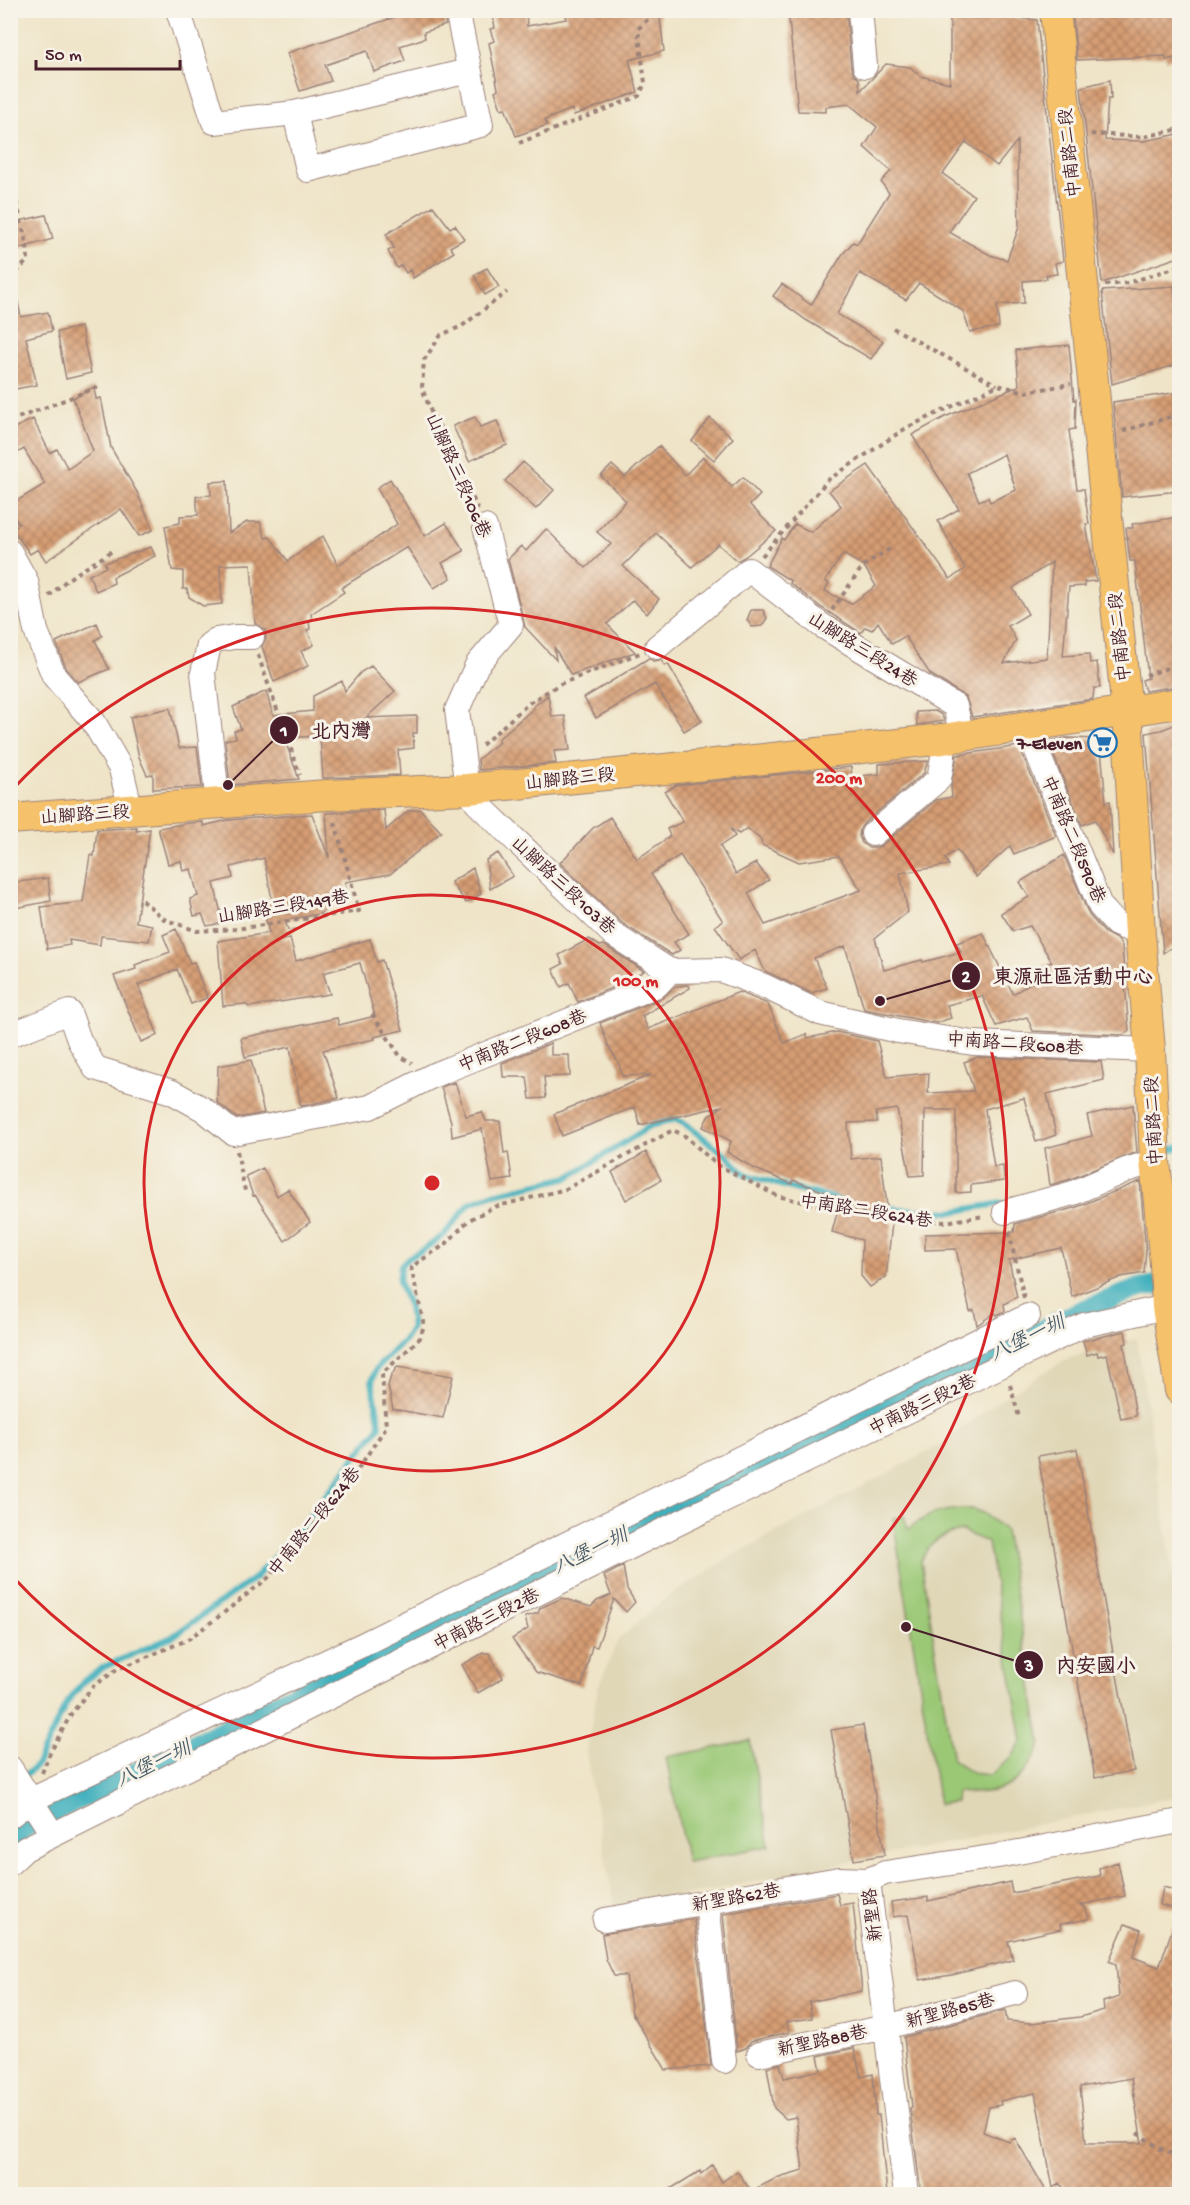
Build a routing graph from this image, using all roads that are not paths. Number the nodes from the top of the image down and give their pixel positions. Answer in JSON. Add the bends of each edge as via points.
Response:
{"nodes":[{"id":1,"x":178,"y":10,"type":"edge"},
{"id":2,"x":457,"y":10,"type":"edge"},
{"id":3,"x":860,"y":10,"type":"edge"},
{"id":4,"x":1056,"y":16,"type":"edge"},
{"id":5,"x":865,"y":66,"type":"dead end"},
{"id":6,"x":468,"y":71,"type":"junction"},
{"id":7,"x":295,"y":113,"type":"junction"},
{"id":8,"x":485,"y":527,"type":"road end"},
{"id":9,"x":10,"y":552,"type":"edge"},
{"id":10,"x":252,"y":637,"type":"road end"},
{"id":11,"x":657,"y":646,"type":"road end"},
{"id":12,"x":1179,"y":703,"type":"edge"},
{"id":13,"x":1127,"y":712,"type":"junction"},
{"id":14,"x":1026,"y":727,"type":"junction"},
{"id":15,"x":953,"y":737,"type":"junction"},
{"id":16,"x":467,"y":789,"type":"junction"},
{"id":17,"x":218,"y":804,"type":"junction"},
{"id":18,"x":131,"y":811,"type":"junction"},
{"id":19,"x":10,"y":819,"type":"edge"},
{"id":20,"x":873,"y":834,"type":"dead end"},
{"id":21,"x":1140,"y":934,"type":"junction"},
{"id":22,"x":670,"y":971,"type":"junction"},
{"id":23,"x":10,"y":1035,"type":"edge"},
{"id":24,"x":1149,"y":1050,"type":"junction"},
{"id":25,"x":1155,"y":1161,"type":"junction"},
{"id":26,"x":1005,"y":1212,"type":"road end"},
{"id":27,"x":1172,"y":1263,"type":"edge"},
{"id":28,"x":1173,"y":1305,"type":"edge"},
{"id":29,"x":1028,"y":1316,"type":"road end"},
{"id":30,"x":1179,"y":1390,"type":"edge"},
{"id":31,"x":10,"y":1768,"type":"edge"},
{"id":32,"x":31,"y":1800,"type":"junction"},
{"id":33,"x":10,"y":1816,"type":"edge"},
{"id":34,"x":1179,"y":1821,"type":"edge"},
{"id":35,"x":53,"y":1835,"type":"junction"},
{"id":36,"x":10,"y":1863,"type":"edge"},
{"id":37,"x":868,"y":1880,"type":"junction"},
{"id":38,"x":707,"y":1902,"type":"junction"},
{"id":39,"x":605,"y":1920,"type":"dead end"},
{"id":40,"x":1015,"y":1993,"type":"dead end"},
{"id":41,"x":886,"y":2027,"type":"junction"},
{"id":42,"x":759,"y":2054,"type":"dead end"},
{"id":43,"x":724,"y":2061,"type":"dead end"},
{"id":44,"x":906,"y":2194,"type":"edge"}],
"edges":[{"from":1,"to":7,"type":"street","via":[[214,122]]},
{"from":2,"to":6,"type":"street"},
{"from":3,"to":5,"type":"street"},
{"from":4,"to":13,"type":"main road","name":"中南路二段"},
{"from":6,"to":7,"type":"street"},
{"from":6,"to":7,"type":"street","via":[[481,125],[308,170]]},
{"from":8,"to":16,"type":"street","name":"山腳路三段106巷","via":[[511,625],[477,665],[457,710]]},
{"from":9,"to":18,"type":"street","via":[[26,581],[36,632],[54,676],[93,721],[121,770]]},
{"from":10,"to":17,"type":"street","via":[[216,640],[209,645],[203,673]]},
{"from":11,"to":15,"type":"street","name":"山腳路三段24巷","via":[[749,570],[821,625],[955,706]]},
{"from":12,"to":13,"type":"main road","name":"山腳路三段"},
{"from":13,"to":14,"type":"main road","name":"山腳路三段"},
{"from":13,"to":21,"type":"main road","name":"中南路二段"},
{"from":14,"to":15,"type":"main road","name":"山腳路三段"},
{"from":14,"to":21,"type":"street","name":"中南路二段590巷","via":[[1100,906],[1116,924]]},
{"from":15,"to":16,"type":"main road","name":"山腳路三段"},
{"from":15,"to":20,"type":"street","name":"山腳路三段24巷","via":[[943,757],[939,779]]},
{"from":16,"to":17,"type":"main road","name":"山腳路三段"},
{"from":16,"to":22,"type":"street","name":"山腳路三段103巷","via":[[614,934]]},
{"from":17,"to":18,"type":"main road","name":"山腳路三段"},
{"from":18,"to":19,"type":"main road","name":"山腳路三段"},
{"from":21,"to":24,"type":"main road","name":"中南路二段"},
{"from":22,"to":23,"type":"street","name":"中南路二段608巷","via":[[657,985],[434,1075],[370,1107],[233,1133],[203,1109],[172,1092],[95,1068],[69,1012]]},
{"from":22,"to":24,"type":"street","name":"中南路二段608巷","via":[[721,970],[820,1013],[898,1031],[973,1042]]},
{"from":24,"to":25,"type":"main road","name":"中南路二段"},
{"from":25,"to":26,"type":"street","via":[[1073,1193]]},
{"from":25,"to":27,"type":"main road","name":"中南路二段"},
{"from":27,"to":28,"type":"main road","name":"中南路二段"},
{"from":28,"to":30,"type":"main road","name":"中南路二段"},
{"from":28,"to":35,"type":"street","name":"中南路三段2巷","via":[[1084,1325]]},
{"from":29,"to":32,"type":"street","via":[[362,1645]]},
{"from":31,"to":32,"type":"street"},
{"from":32,"to":33,"type":"street"},
{"from":32,"to":35,"type":"street"},
{"from":34,"to":37,"type":"street","name":"新聖路","via":[[885,1873]]},
{"from":35,"to":36,"type":"street","name":"中南路三段2巷","via":[[25,1849]]},
{"from":37,"to":38,"type":"street","name":"新聖路62巷","via":[[839,1879]]},
{"from":37,"to":41,"type":"street","name":"新聖路"},
{"from":38,"to":39,"type":"street","name":"新聖路62巷"},
{"from":38,"to":43,"type":"street"},
{"from":40,"to":41,"type":"street","name":"新聖路85巷"},
{"from":41,"to":42,"type":"street","name":"新聖路88巷"},
{"from":41,"to":44,"type":"street","name":"新聖路"}]}
